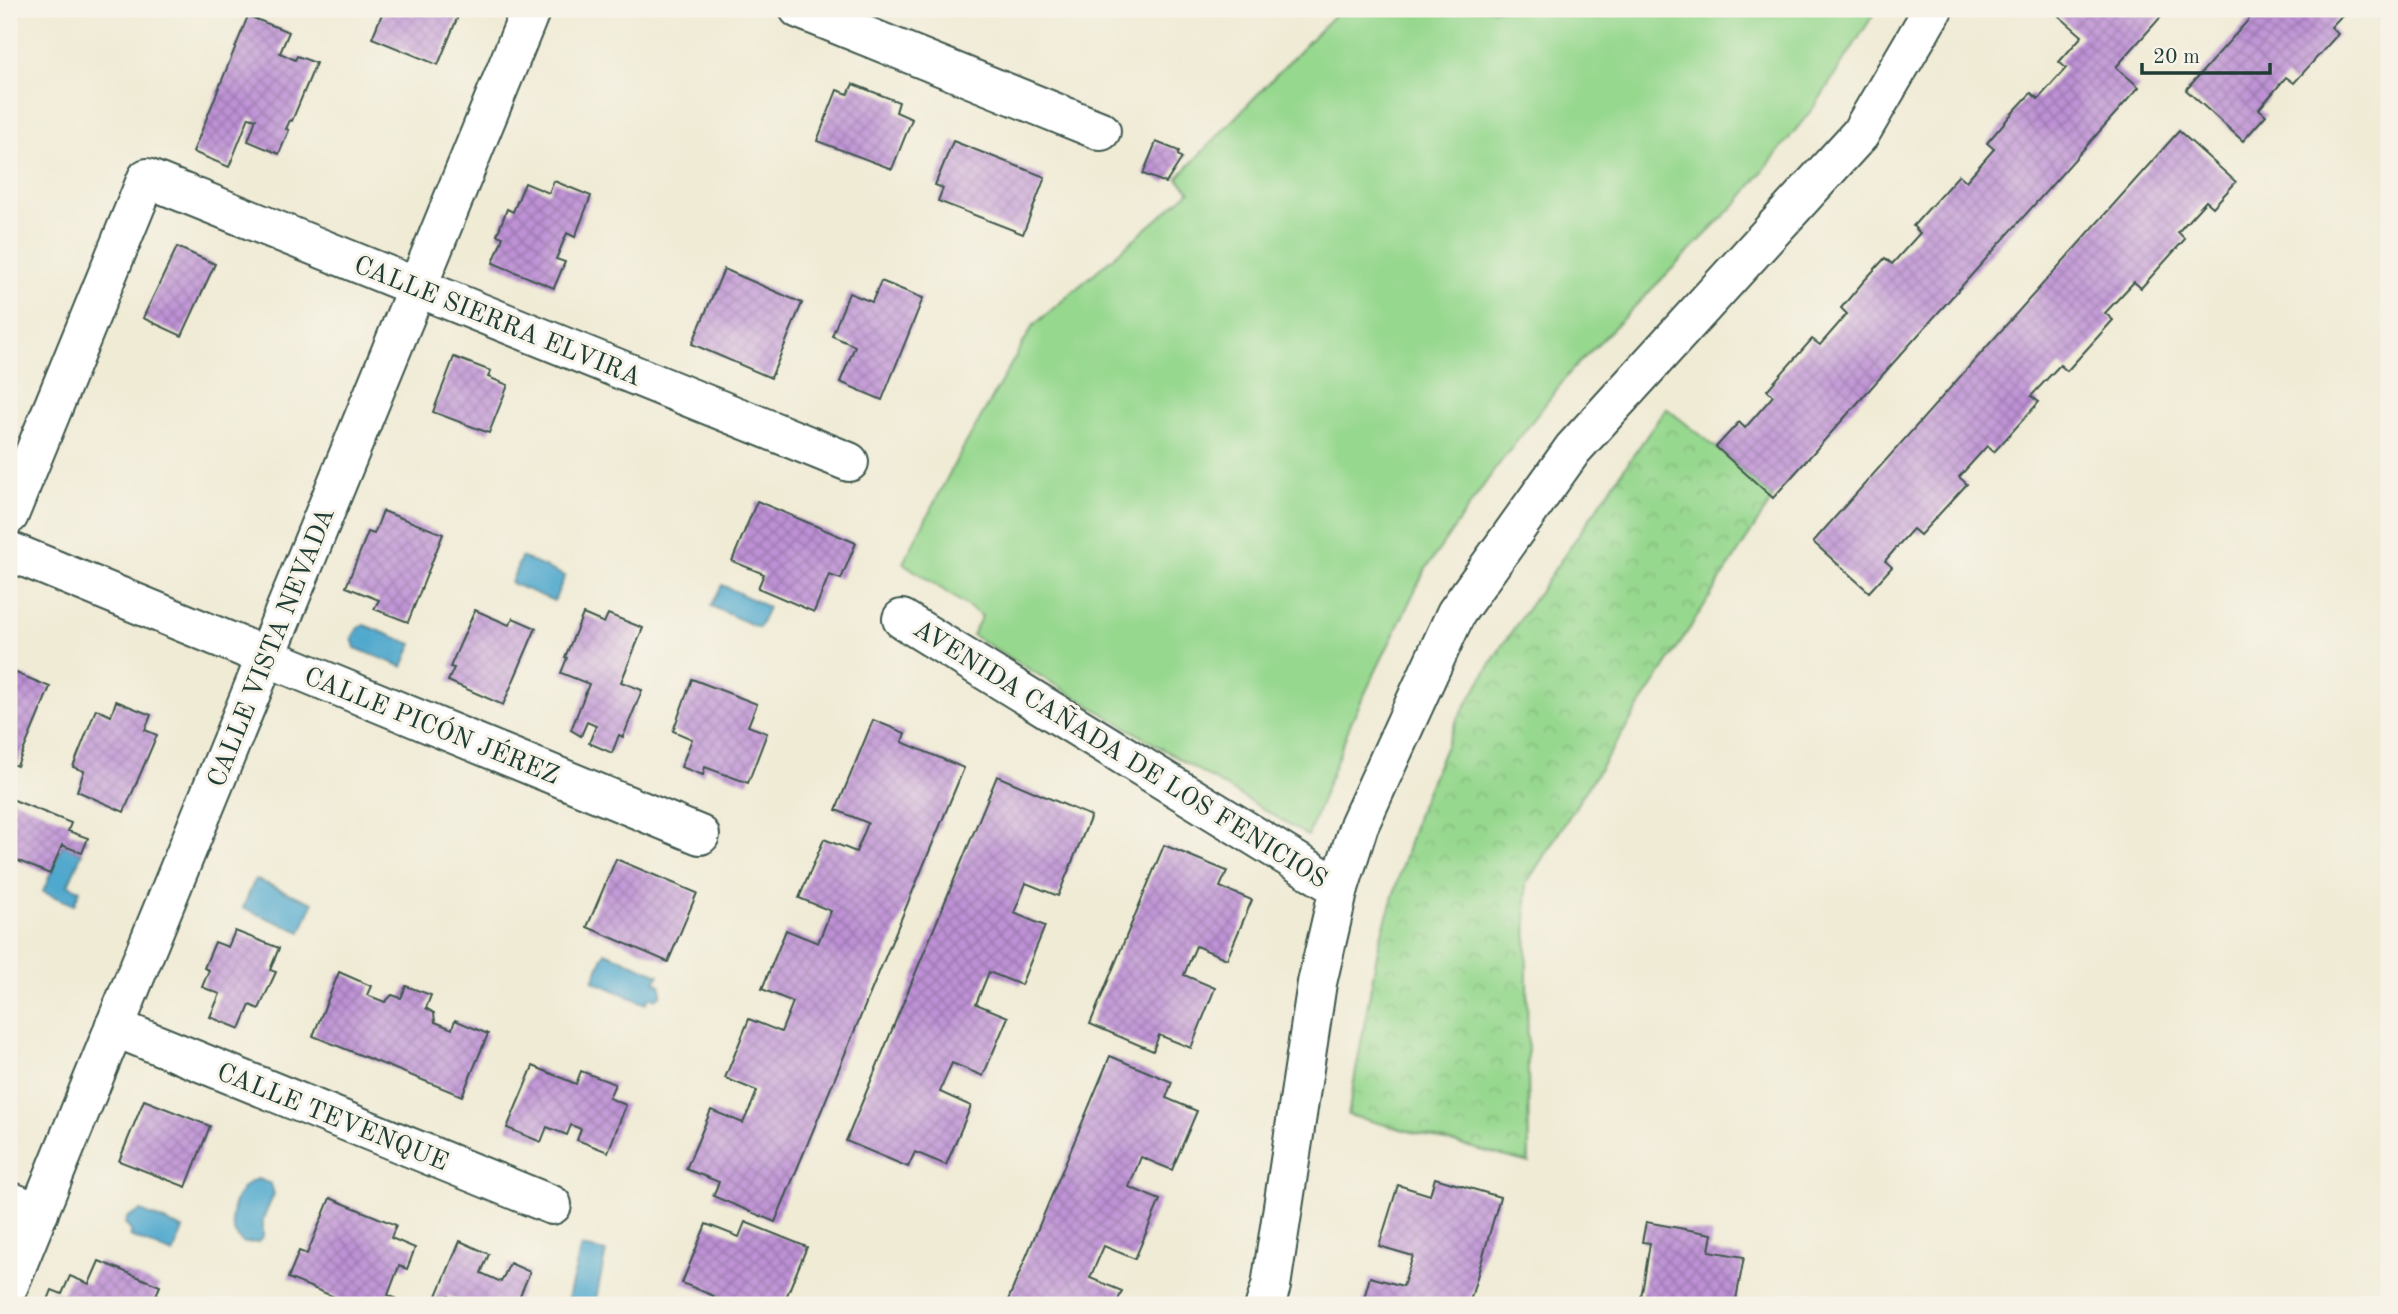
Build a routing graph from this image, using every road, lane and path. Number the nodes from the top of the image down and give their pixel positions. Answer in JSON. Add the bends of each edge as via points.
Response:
{"nodes":[{"id":1,"x":531,"y":9,"type":"edge"},
{"id":2,"x":799,"y":9,"type":"edge"},
{"id":3,"x":1933,"y":9,"type":"edge"},
{"id":4,"x":1101,"y":131,"type":"dead end"},
{"id":5,"x":418,"y":287,"type":"junction"},
{"id":6,"x":849,"y":463,"type":"dead end"},
{"id":7,"x":9,"y":515,"type":"edge"},
{"id":8,"x":9,"y":551,"type":"edge"},
{"id":9,"x":902,"y":618,"type":"dead end"},
{"id":10,"x":266,"y":657,"type":"junction"},
{"id":11,"x":700,"y":835,"type":"dead end"},
{"id":12,"x":1339,"y":888,"type":"junction"},
{"id":13,"x":114,"y":1027,"type":"junction"},
{"id":14,"x":552,"y":1205,"type":"dead end"},
{"id":15,"x":24,"y":1207,"type":"edge"},
{"id":16,"x":9,"y":1286,"type":"edge"},
{"id":17,"x":1265,"y":1305,"type":"edge"}],
"edges":[{"from":1,"to":5,"type":"street","name":"CALLE VISTA NEVADA"},
{"from":2,"to":4,"type":"street"},
{"from":3,"to":12,"type":"street","name":"AVENIDA CAÑADA DE LOS FENICIOS","via":[[1860,134],[1573,449],[1456,613],[1359,825]]},
{"from":5,"to":6,"type":"street","name":"CALLE SIERRA ELVIRA"},
{"from":5,"to":7,"type":"street","name":"CALLE SIERRA ELVIRA","via":[[147,178]]},
{"from":5,"to":10,"type":"street","name":"CALLE VISTA NEVADA"},
{"from":8,"to":10,"type":"street","name":"CALLE PICÓN JÉREZ"},
{"from":9,"to":12,"type":"street","name":"AVENIDA CAÑADA DE LOS FENICIOS"},
{"from":10,"to":11,"type":"street","name":"CALLE PICÓN JÉREZ"},
{"from":10,"to":13,"type":"street","name":"CALLE VISTA NEVADA"},
{"from":12,"to":17,"type":"street","name":"AVENIDA CAÑADA DE LOS FENICIOS","via":[[1317,983]]},
{"from":13,"to":14,"type":"street","name":"CALLE TEVENQUE"},
{"from":13,"to":15,"type":"street","name":"CALLE VISTA NEVADA"},
{"from":15,"to":16,"type":"street","name":"CALLE VISTA NEVADA"}]}
